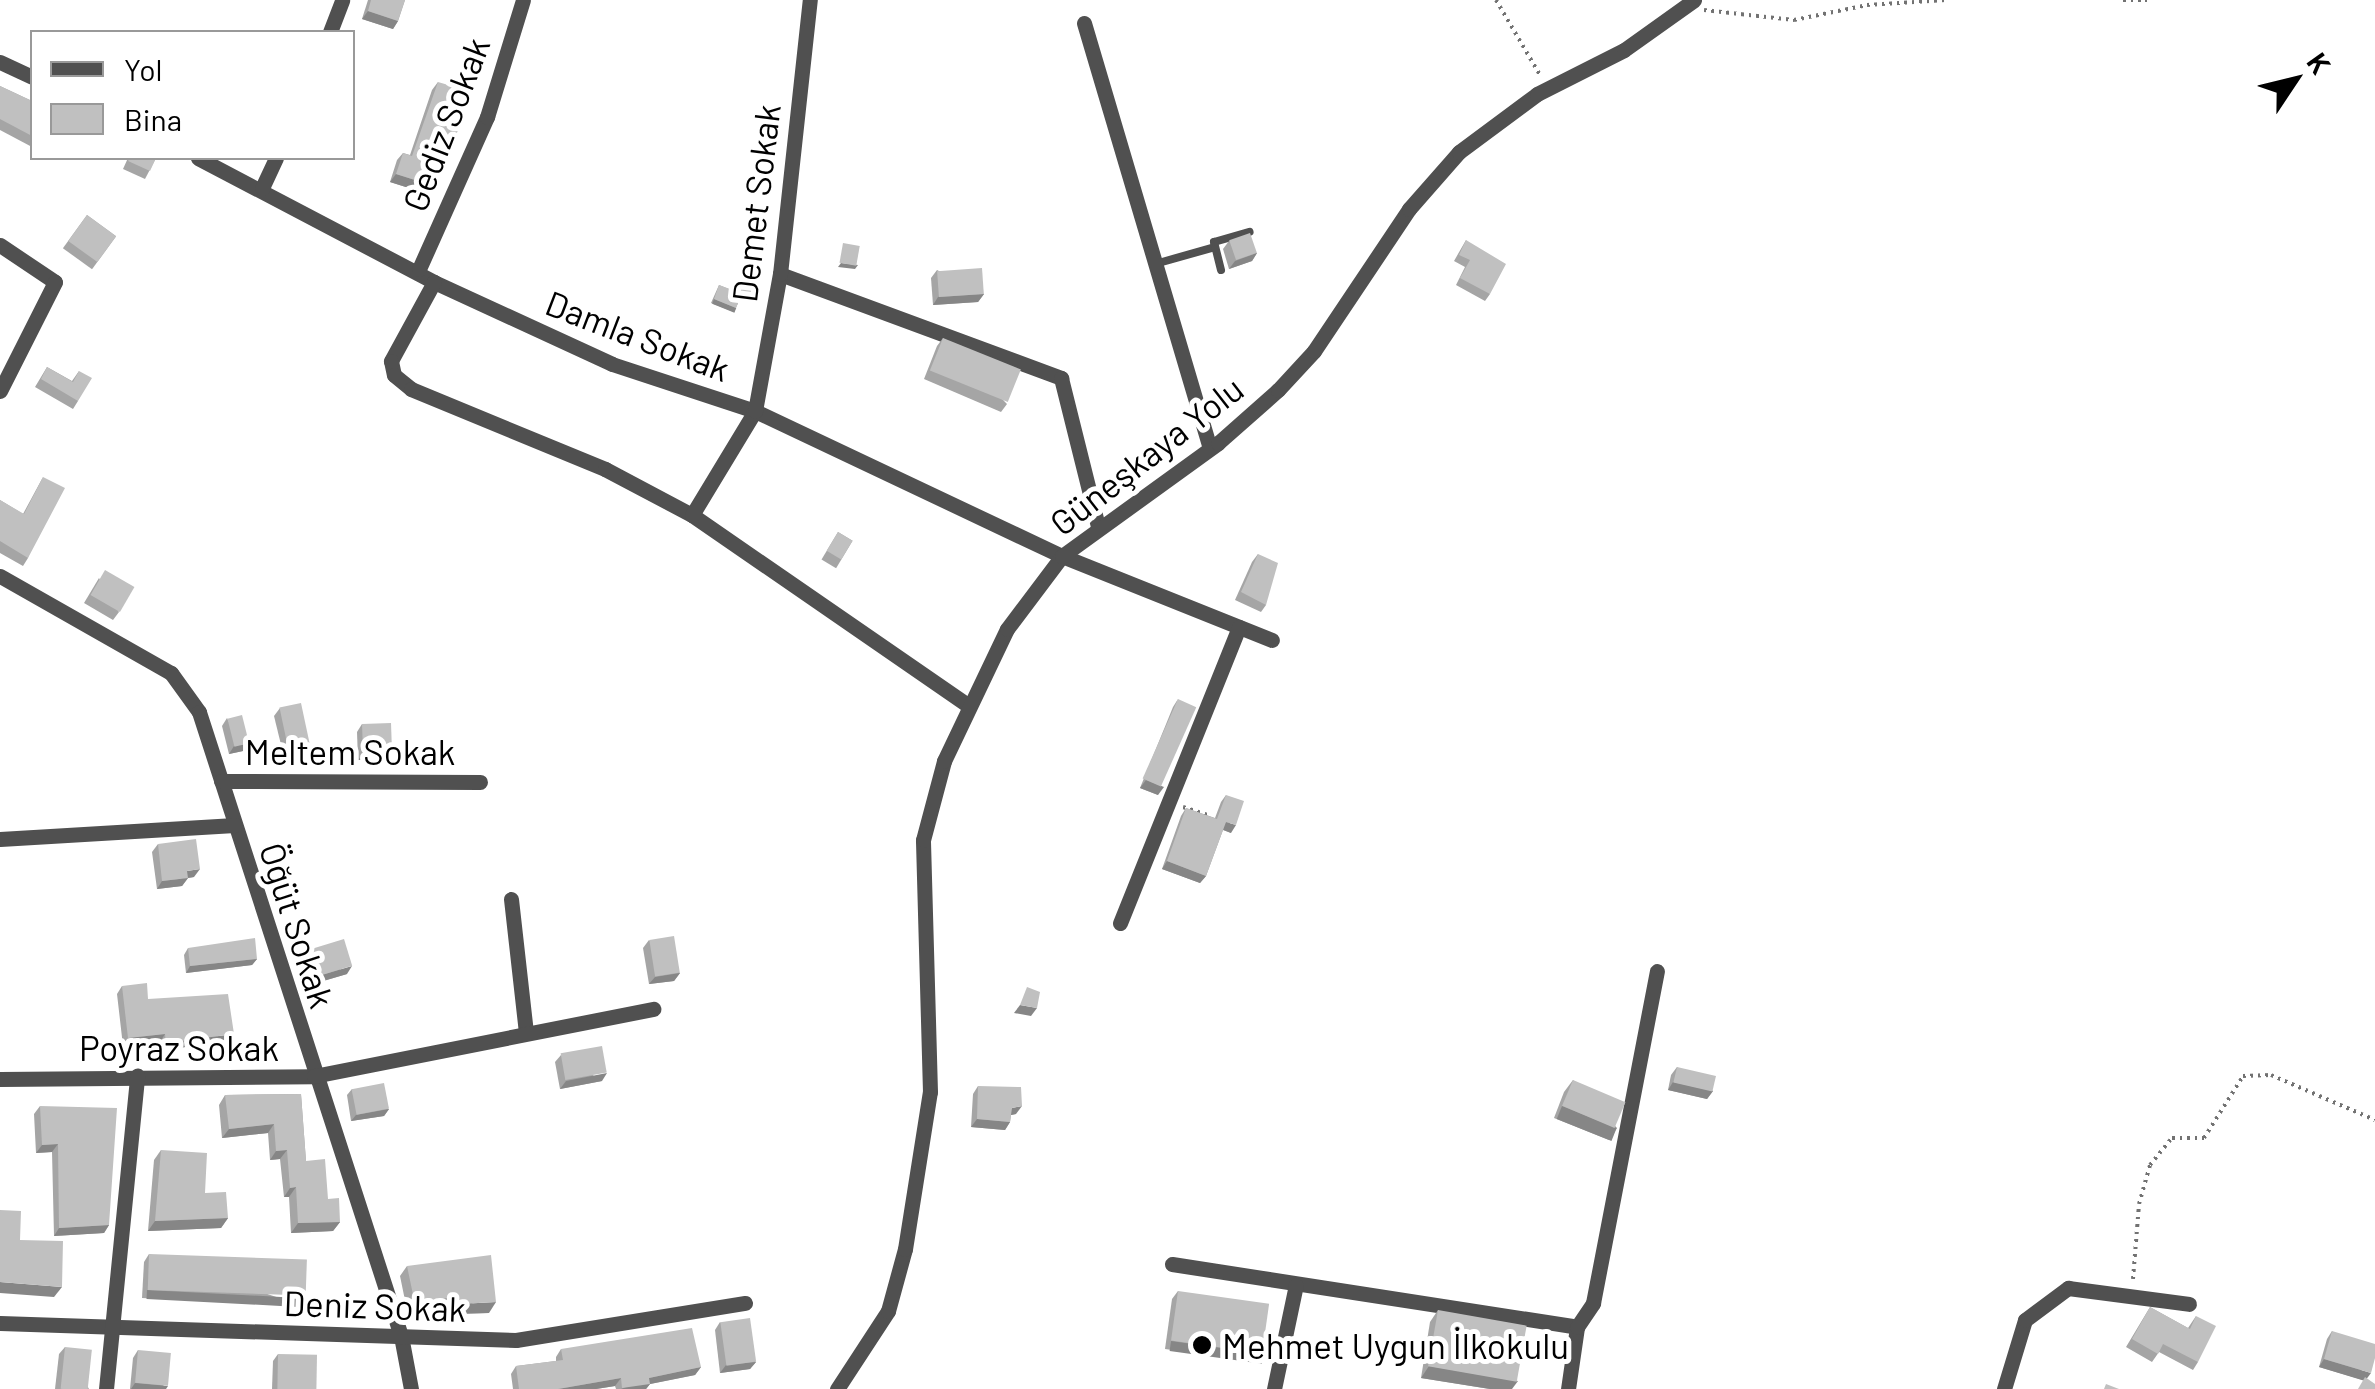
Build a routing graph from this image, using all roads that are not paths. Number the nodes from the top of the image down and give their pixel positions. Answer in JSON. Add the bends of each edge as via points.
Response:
{"nodes":[{"id":1,"x":342,"y":0,"type":"edge"},
{"id":2,"x":523,"y":0,"type":"edge"},
{"id":3,"x":810,"y":0,"type":"edge"},
{"id":4,"x":1692,"y":4,"type":"edge"},
{"id":5,"x":1084,"y":23,"type":"dead end"},
{"id":6,"x":331,"y":30,"type":"edge"},
{"id":7,"x":0,"y":62,"type":"edge"},
{"id":8,"x":30,"y":76,"type":"edge"},
{"id":9,"x":202,"y":160,"type":"edge"},
{"id":10,"x":275,"y":160,"type":"edge"},
{"id":11,"x":262,"y":188,"type":"junction"},
{"id":12,"x":1250,"y":232,"type":"edge"},
{"id":13,"x":0,"y":245,"type":"edge"},
{"id":14,"x":1215,"y":247,"type":"junction"},
{"id":15,"x":1156,"y":264,"type":"junction"},
{"id":16,"x":418,"y":269,"type":"junction"},
{"id":17,"x":1221,"y":270,"type":"dead end"},
{"id":18,"x":780,"y":274,"type":"junction"},
{"id":19,"x":434,"y":282,"type":"junction"},
{"id":20,"x":0,"y":392,"type":"edge"},
{"id":21,"x":754,"y":411,"type":"junction"},
{"id":22,"x":1210,"y":448,"type":"junction"},
{"id":23,"x":692,"y":516,"type":"junction"},
{"id":24,"x":1098,"y":526,"type":"junction"},
{"id":25,"x":1062,"y":556,"type":"junction"},
{"id":26,"x":0,"y":576,"type":"edge"},
{"id":27,"x":1239,"y":627,"type":"junction"},
{"id":28,"x":1272,"y":640,"type":"dead end"},
{"id":29,"x":969,"y":706,"type":"junction"},
{"id":30,"x":220,"y":781,"type":"junction"},
{"id":31,"x":480,"y":782,"type":"dead end"},
{"id":32,"x":235,"y":825,"type":"junction"},
{"id":33,"x":0,"y":839,"type":"edge"},
{"id":34,"x":512,"y":899,"type":"dead end"},
{"id":35,"x":1120,"y":923,"type":"dead end"},
{"id":36,"x":1657,"y":972,"type":"dead end"},
{"id":37,"x":652,"y":1009,"type":"dead end"},
{"id":38,"x":526,"y":1032,"type":"junction"},
{"id":39,"x":137,"y":1076,"type":"junction"},
{"id":40,"x":314,"y":1076,"type":"junction"},
{"id":41,"x":0,"y":1080,"type":"edge"},
{"id":42,"x":1172,"y":1264,"type":"dead end"},
{"id":43,"x":1296,"y":1285,"type":"junction"},
{"id":44,"x":744,"y":1302,"type":"dead end"},
{"id":45,"x":2189,"y":1304,"type":"dead end"},
{"id":46,"x":0,"y":1323,"type":"edge"},
{"id":47,"x":112,"y":1326,"type":"junction"},
{"id":48,"x":1577,"y":1327,"type":"junction"},
{"id":49,"x":401,"y":1336,"type":"junction"},
{"id":50,"x":106,"y":1389,"type":"edge"},
{"id":51,"x":411,"y":1389,"type":"edge"},
{"id":52,"x":836,"y":1389,"type":"edge"},
{"id":53,"x":1274,"y":1389,"type":"edge"},
{"id":54,"x":1568,"y":1389,"type":"edge"},
{"id":55,"x":2004,"y":1389,"type":"edge"}],
"edges":[{"from":1,"to":6,"type":"street"},
{"from":2,"to":16,"type":"street","name":"Gediz Sokak","via":[[487,118]]},
{"from":3,"to":18,"type":"street","name":"Demet Sokak"},
{"from":4,"to":22,"type":"street","name":"Güneşkaya Yolu","via":[[1547,88],[1460,152],[1408,208],[1314,351]]},
{"from":5,"to":15,"type":"street"},
{"from":7,"to":8,"type":"street"},
{"from":9,"to":11,"type":"street","name":"Damla Sokak"},
{"from":10,"to":11,"type":"street"},
{"from":11,"to":16,"type":"street","name":"Damla Sokak"},
{"from":12,"to":14,"type":"lane"},
{"from":13,"to":20,"type":"street","via":[[56,282]]},
{"from":14,"to":15,"type":"lane"},
{"from":14,"to":17,"type":"lane"},
{"from":15,"to":22,"type":"street"},
{"from":16,"to":19,"type":"street","name":"Damla Sokak"},
{"from":18,"to":21,"type":"street","name":"Demet Sokak"},
{"from":18,"to":24,"type":"street","via":[[1061,378]]},
{"from":19,"to":21,"type":"street","name":"Damla Sokak","via":[[612,364]]},
{"from":19,"to":23,"type":"street","via":[[390,361],[394,375],[410,389],[606,469]]},
{"from":21,"to":23,"type":"street","name":"Demet Sokak"},
{"from":21,"to":25,"type":"street","name":"Damla Sokak"},
{"from":22,"to":24,"type":"street","name":"Güneşkaya Yolu"},
{"from":23,"to":29,"type":"street"},
{"from":24,"to":25,"type":"street","name":"Güneşkaya Yolu"},
{"from":25,"to":27,"type":"street","name":"Damla Sokak"},
{"from":25,"to":29,"type":"street","name":"Güneşkaya Yolu","via":[[1007,629]]},
{"from":26,"to":30,"type":"street","name":"Öğüt Sokak","via":[[171,673],[198,712]]},
{"from":27,"to":28,"type":"street","name":"Damla Sokak"},
{"from":27,"to":35,"type":"street"},
{"from":29,"to":52,"type":"street","name":"Güneşkaya Yolu","via":[[944,761],[923,840],[930,1092],[905,1250],[888,1311]]},
{"from":30,"to":31,"type":"street","name":"Meltem Sokak"},
{"from":30,"to":32,"type":"street","name":"Öğüt Sokak"},
{"from":32,"to":33,"type":"street"},
{"from":32,"to":40,"type":"street","name":"Öğüt Sokak"},
{"from":34,"to":38,"type":"street"},
{"from":36,"to":48,"type":"street","via":[[1592,1303]]},
{"from":37,"to":38,"type":"street","name":"Poyraz Sokak"},
{"from":38,"to":40,"type":"street","name":"Poyraz Sokak"},
{"from":39,"to":40,"type":"street","name":"Poyraz Sokak"},
{"from":39,"to":41,"type":"street","name":"Poyraz Sokak"},
{"from":39,"to":47,"type":"street"},
{"from":40,"to":49,"type":"street","name":"Öğüt Sokak"},
{"from":42,"to":43,"type":"street"},
{"from":43,"to":48,"type":"street"},
{"from":43,"to":53,"type":"street"},
{"from":44,"to":49,"type":"street","name":"Deniz Sokak","via":[[516,1340]]},
{"from":45,"to":55,"type":"street","via":[[2068,1288],[2025,1320]]},
{"from":46,"to":47,"type":"street","name":"Deniz Sokak"},
{"from":47,"to":49,"type":"street","name":"Deniz Sokak"},
{"from":47,"to":50,"type":"street"},
{"from":48,"to":54,"type":"street"},
{"from":49,"to":51,"type":"street","name":"Öğüt Sokak"}]}
